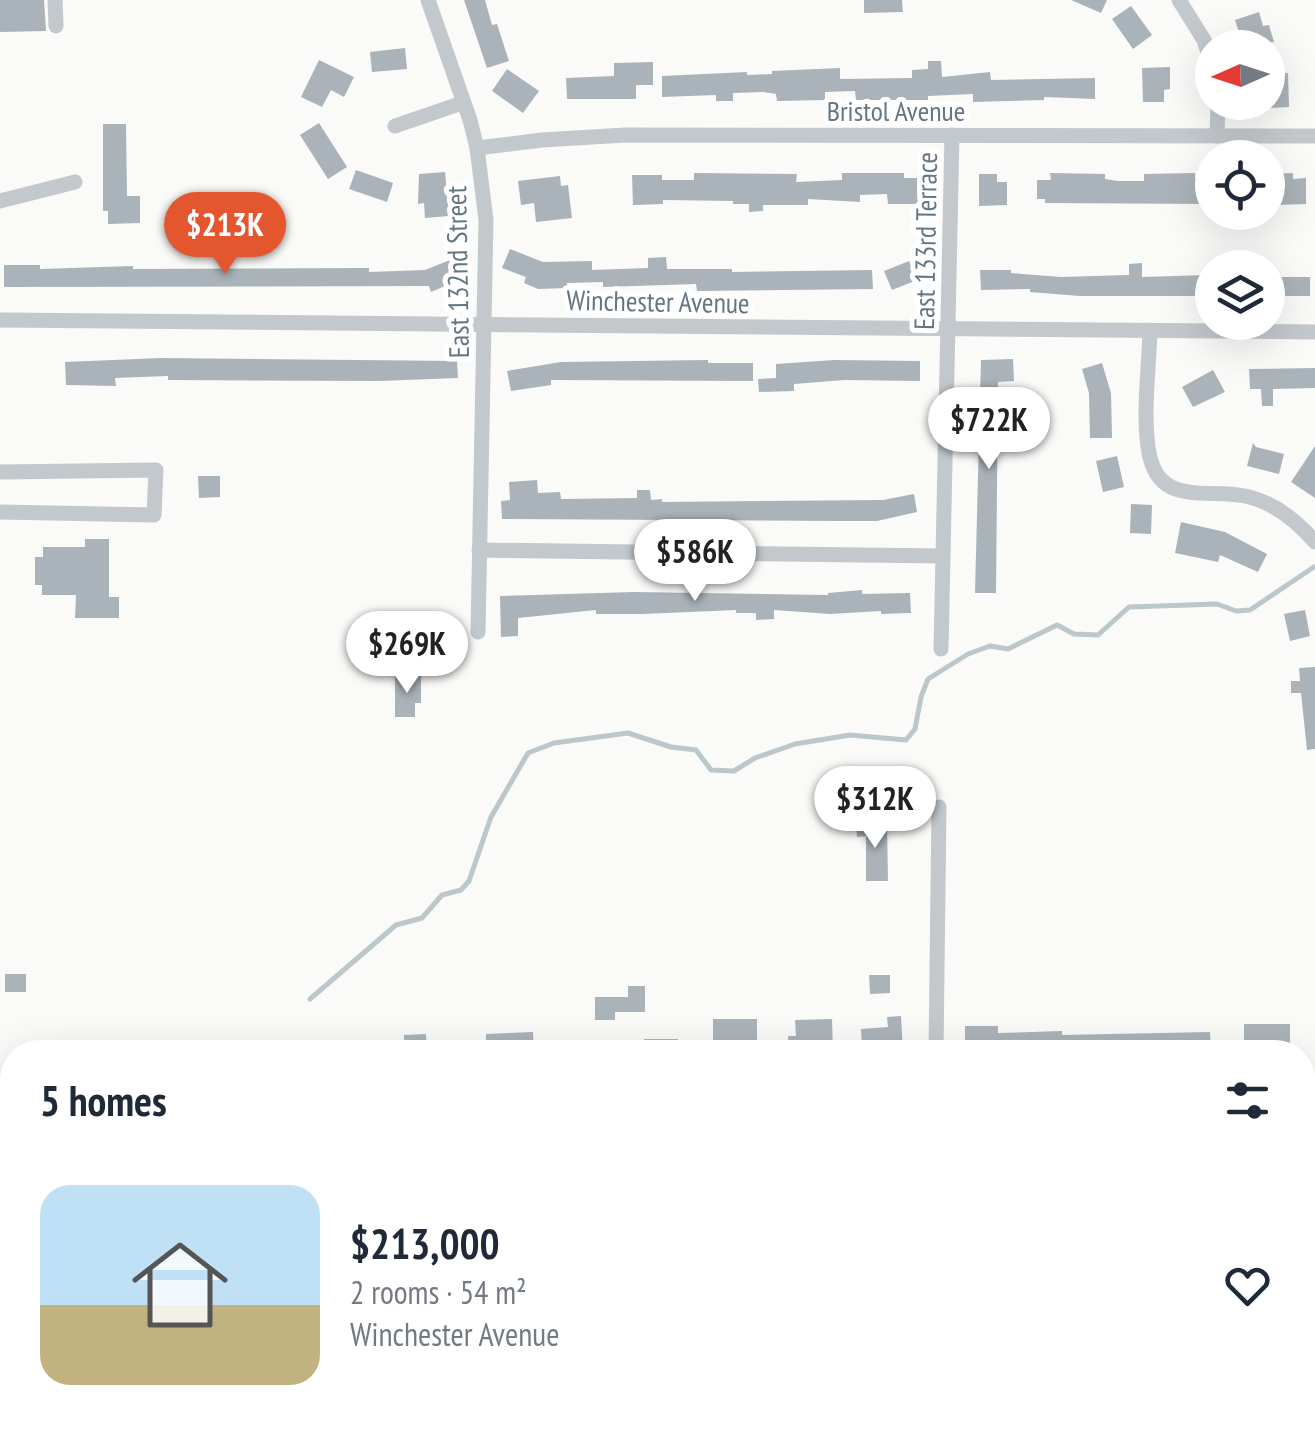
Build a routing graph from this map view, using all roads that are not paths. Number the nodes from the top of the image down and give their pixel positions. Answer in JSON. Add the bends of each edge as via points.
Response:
{"nodes":[{"id":1,"x":55,"y":0,"type":"edge"},
{"id":2,"x":428,"y":0,"type":"edge"},
{"id":3,"x":1179,"y":0,"type":"edge"},
{"id":4,"x":56,"y":26,"type":"dead end"},
{"id":5,"x":1198,"y":30,"type":"edge"},
{"id":6,"x":462,"y":103,"type":"junction"},
{"id":7,"x":1217,"y":120,"type":"edge"},
{"id":8,"x":395,"y":126,"type":"dead end"},
{"id":9,"x":952,"y":135,"type":"junction"},
{"id":10,"x":1217,"y":136,"type":"junction"},
{"id":11,"x":1315,"y":136,"type":"edge"},
{"id":12,"x":478,"y":148,"type":"junction"},
{"id":13,"x":75,"y":182,"type":"dead end"},
{"id":14,"x":0,"y":201,"type":"edge"},
{"id":15,"x":0,"y":320,"type":"edge"},
{"id":16,"x":485,"y":325,"type":"junction"},
{"id":17,"x":948,"y":329,"type":"junction"},
{"id":18,"x":1150,"y":330,"type":"junction"},
{"id":19,"x":1315,"y":332,"type":"edge"},
{"id":20,"x":0,"y":472,"type":"edge"},
{"id":21,"x":0,"y":512,"type":"edge"},
{"id":22,"x":1315,"y":542,"type":"edge"},
{"id":23,"x":480,"y":550,"type":"junction"},
{"id":24,"x":943,"y":556,"type":"junction"},
{"id":25,"x":478,"y":632,"type":"dead end"},
{"id":26,"x":941,"y":648,"type":"dead end"},
{"id":27,"x":939,"y":807,"type":"dead end"},
{"id":28,"x":936,"y":1040,"type":"edge"}],
"edges":[{"from":1,"to":4,"type":"street"},
{"from":2,"to":6,"type":"street","name":"East 132nd Street"},
{"from":3,"to":5,"type":"street"},
{"from":6,"to":8,"type":"street"},
{"from":6,"to":12,"type":"street","name":"East 132nd Street"},
{"from":7,"to":10,"type":"street"},
{"from":9,"to":10,"type":"street","name":"Bristol Avenue"},
{"from":9,"to":12,"type":"street","name":"Bristol Avenue","via":[[624,135]]},
{"from":9,"to":17,"type":"street","name":"East 133rd Terrace"},
{"from":10,"to":11,"type":"street","name":"Bristol Avenue"},
{"from":12,"to":16,"type":"street","name":"East 132nd Street","via":[[486,220]]},
{"from":13,"to":14,"type":"street"},
{"from":15,"to":16,"type":"street","name":"Winchester Avenue"},
{"from":16,"to":17,"type":"street","name":"Winchester Avenue"},
{"from":16,"to":23,"type":"street","name":"East 132nd Street"},
{"from":17,"to":18,"type":"street","name":"Winchester Avenue"},
{"from":17,"to":24,"type":"street","name":"East 133rd Terrace"},
{"from":18,"to":19,"type":"street","name":"Winchester Avenue"},
{"from":18,"to":22,"type":"street","via":[[1148,448],[1156,472],[1181,493],[1260,500]]},
{"from":20,"to":21,"type":"street","via":[[156,470],[154,516]]},
{"from":23,"to":24,"type":"street"},
{"from":23,"to":25,"type":"street","name":"East 132nd Street"},
{"from":24,"to":26,"type":"street","name":"East 133rd Terrace"},
{"from":27,"to":28,"type":"street"}]}
